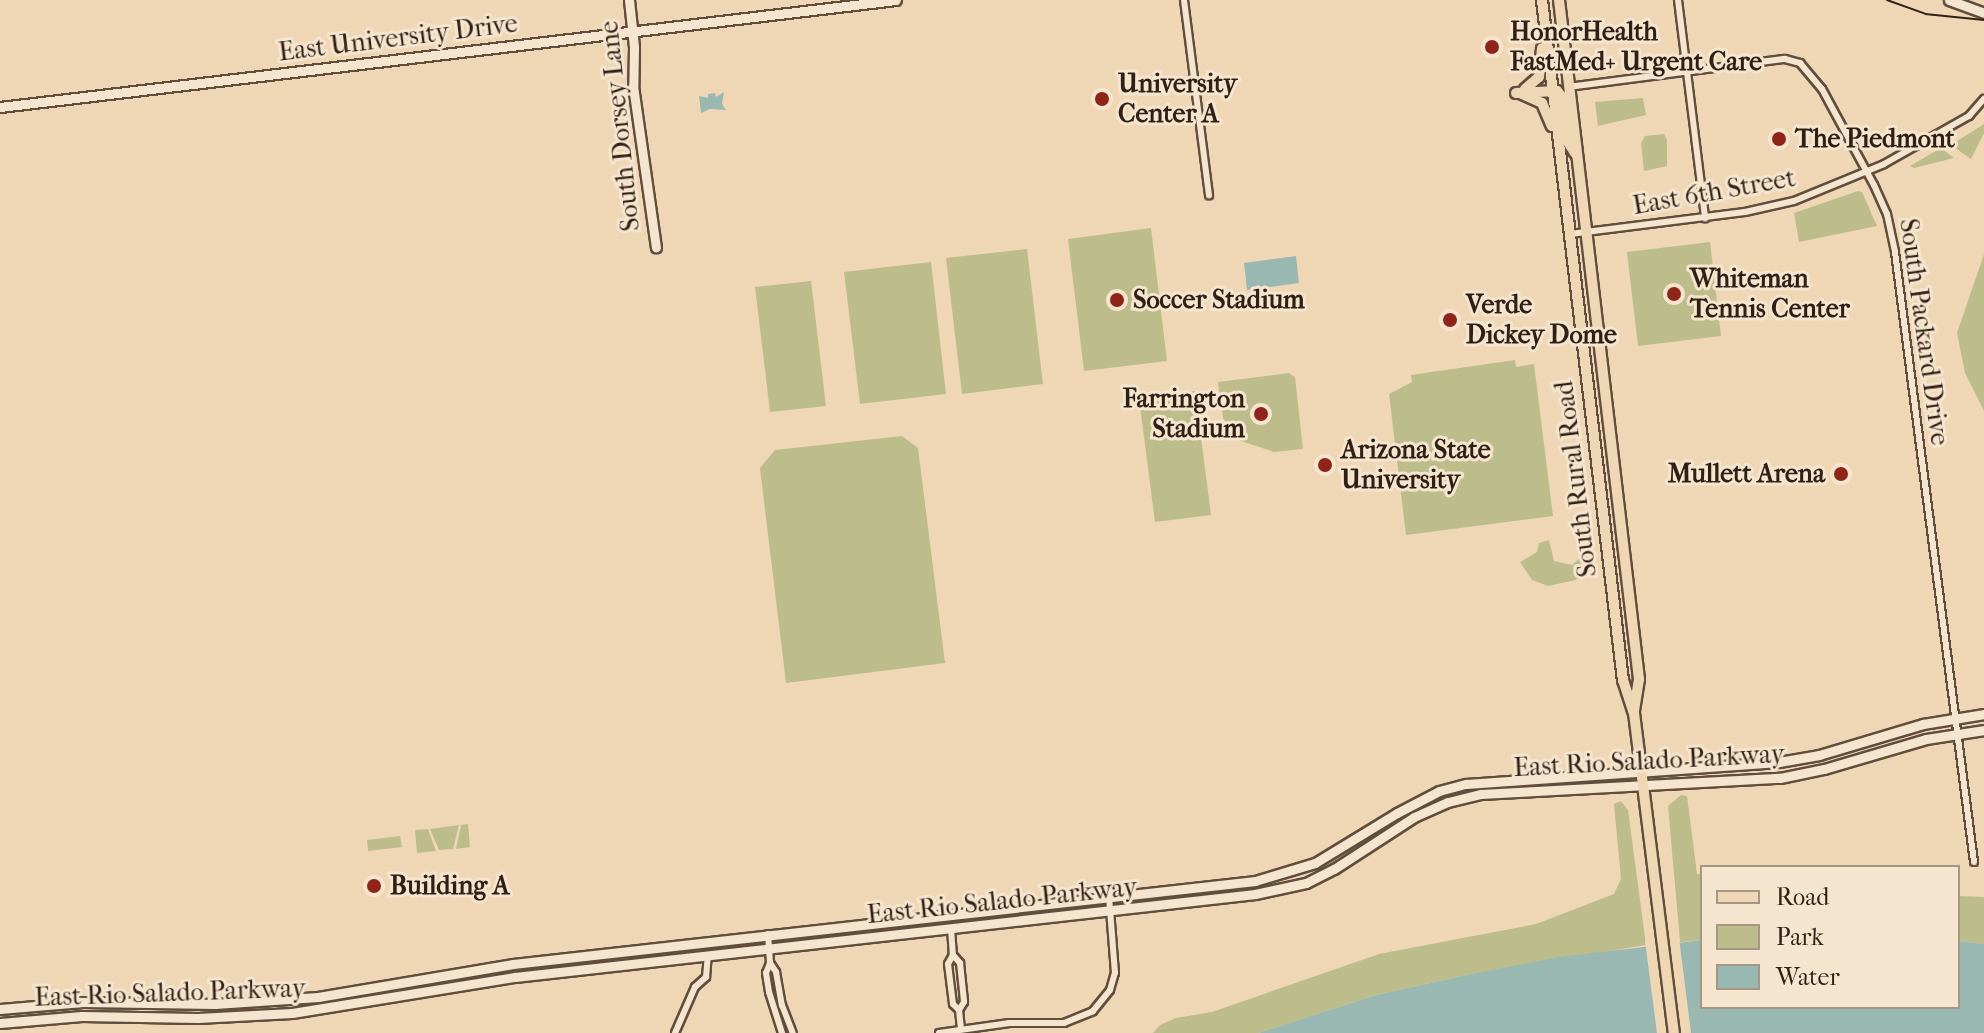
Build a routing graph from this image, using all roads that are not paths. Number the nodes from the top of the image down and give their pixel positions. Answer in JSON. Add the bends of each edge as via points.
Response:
{"nodes":[{"id":1,"x":629,"y":0,"type":"edge"},
{"id":2,"x":896,"y":0,"type":"edge"},
{"id":3,"x":1184,"y":0,"type":"edge"},
{"id":4,"x":1542,"y":0,"type":"edge"},
{"id":5,"x":1559,"y":0,"type":"edge"},
{"id":6,"x":1678,"y":0,"type":"edge"},
{"id":7,"x":1949,"y":0,"type":"edge"},
{"id":8,"x":1962,"y":4,"type":"junction"},
{"id":9,"x":1984,"y":5,"type":"edge"},
{"id":10,"x":1984,"y":13,"type":"edge"},
{"id":11,"x":1544,"y":25,"type":"junction"},
{"id":12,"x":633,"y":33,"type":"junction"},
{"id":13,"x":1687,"y":71,"type":"junction"},
{"id":14,"x":1568,"y":87,"type":"junction"},
{"id":15,"x":1552,"y":88,"type":"junction"},
{"id":16,"x":1516,"y":93,"type":"junction"},
{"id":17,"x":1984,"y":99,"type":"edge"},
{"id":18,"x":0,"y":107,"type":"edge"},
{"id":19,"x":1558,"y":141,"type":"junction"},
{"id":20,"x":1577,"y":154,"type":"junction"},
{"id":21,"x":1867,"y":172,"type":"junction"},
{"id":22,"x":1209,"y":195,"type":"dead end"},
{"id":23,"x":1705,"y":218,"type":"junction"},
{"id":24,"x":1586,"y":233,"type":"junction"},
{"id":25,"x":1569,"y":234,"type":"junction"},
{"id":26,"x":656,"y":247,"type":"dead end"},
{"id":27,"x":1634,"y":713,"type":"junction"},
{"id":28,"x":1984,"y":714,"type":"edge"},
{"id":29,"x":1958,"y":718,"type":"junction"},
{"id":30,"x":1984,"y":730,"type":"edge"},
{"id":31,"x":1960,"y":732,"type":"junction"},
{"id":32,"x":1641,"y":772,"type":"junction"},
{"id":33,"x":1643,"y":786,"type":"junction"},
{"id":34,"x":1974,"y":862,"type":"dead end"},
{"id":35,"x":1109,"y":897,"type":"junction"},
{"id":36,"x":1110,"y":910,"type":"junction"},
{"id":37,"x":951,"y":928,"type":"junction"},
{"id":38,"x":768,"y":934,"type":"junction"},
{"id":39,"x":769,"y":949,"type":"junction"},
{"id":40,"x":953,"y":955,"type":"junction"},
{"id":41,"x":708,"y":956,"type":"junction"},
{"id":42,"x":770,"y":963,"type":"junction"},
{"id":43,"x":0,"y":1009,"type":"edge"},
{"id":44,"x":959,"y":1010,"type":"junction"},
{"id":45,"x":0,"y":1023,"type":"edge"},
{"id":46,"x":961,"y":1028,"type":"junction"},
{"id":47,"x":675,"y":1033,"type":"edge"},
{"id":48,"x":782,"y":1033,"type":"edge"},
{"id":49,"x":793,"y":1033,"type":"edge"},
{"id":50,"x":939,"y":1033,"type":"edge"},
{"id":51,"x":1674,"y":1033,"type":"edge"}],
"edges":[{"from":1,"to":12,"type":"main road","name":"South Dorsey Lane"},
{"from":2,"to":12,"type":"main road","name":"East University Drive"},
{"from":3,"to":22,"type":"street"},
{"from":4,"to":11,"type":"main road","name":"South Rural Road"},
{"from":5,"to":14,"type":"main road","name":"South Rural Road"},
{"from":6,"to":13,"type":"street"},
{"from":7,"to":8,"type":"main road"},
{"from":8,"to":9,"type":"main road"},
{"from":8,"to":10,"type":"main road"},
{"from":11,"to":15,"type":"main road","name":"South Rural Road"},
{"from":11,"to":16,"type":"main road","via":[[1539,77]]},
{"from":12,"to":18,"type":"main road","name":"East University Drive"},
{"from":12,"to":26,"type":"main road","name":"South Dorsey Lane","via":[[633,86]]},
{"from":13,"to":14,"type":"street","name":"South Packard Drive"},
{"from":13,"to":21,"type":"street","name":"South Packard Drive","via":[[1785,59],[1800,63],[1822,89]]},
{"from":13,"to":23,"type":"street"},
{"from":14,"to":20,"type":"main road","name":"South Rural Road"},
{"from":15,"to":16,"type":"main road"},
{"from":15,"to":19,"type":"main road","name":"South Rural Road"},
{"from":15,"to":20,"type":"main road","via":[[1561,96],[1566,139]]},
{"from":16,"to":19,"type":"main road","via":[[1542,103]]},
{"from":17,"to":21,"type":"street","name":"East 6th Street","via":[[1967,118]]},
{"from":19,"to":25,"type":"main road","name":"South Rural Road"},
{"from":20,"to":24,"type":"main road","name":"South Rural Road"},
{"from":21,"to":23,"type":"street","name":"East 6th Street","via":[[1794,201]]},
{"from":21,"to":29,"type":"street","name":"South Packard Drive","via":[[1887,214],[1895,252]]},
{"from":23,"to":24,"type":"street","name":"East 6th Street"},
{"from":24,"to":25,"type":"street","name":"East 6th Street"},
{"from":24,"to":27,"type":"main road","name":"South Rural Road","via":[[1639,679]]},
{"from":25,"to":27,"type":"main road","name":"South Rural Road","via":[[1623,680]]},
{"from":27,"to":32,"type":"main road","name":"South Rural Road"},
{"from":28,"to":29,"type":"main road","name":"East Rio Salado Parkway"},
{"from":29,"to":31,"type":"street","name":"South Packard Drive"},
{"from":29,"to":32,"type":"main road","name":"East Rio Salado Parkway","via":[[1779,762]]},
{"from":30,"to":31,"type":"main road","name":"East Rio Salado Parkway"},
{"from":31,"to":33,"type":"main road","name":"East Rio Salado Parkway","via":[[1780,778]]},
{"from":31,"to":34,"type":"street","name":"South Packard Drive"},
{"from":32,"to":33,"type":"main road","name":"South Rural Road"},
{"from":32,"to":35,"type":"main road","name":"East Rio Salado Parkway","via":[[1466,784],[1423,799],[1315,863],[1282,876]]},
{"from":33,"to":36,"type":"main road","name":"East Rio Salado Parkway","via":[[1459,799],[1414,817],[1306,883]]},
{"from":33,"to":51,"type":"main road","name":"South Rural Road"},
{"from":35,"to":36,"type":"street"},
{"from":35,"to":38,"type":"main road","name":"East Rio Salado Parkway"},
{"from":36,"to":37,"type":"main road","name":"East Rio Salado Parkway"},
{"from":36,"to":46,"type":"street","via":[[1115,973],[1106,997],[1093,1011],[1064,1023]]},
{"from":37,"to":39,"type":"main road","name":"East Rio Salado Parkway"},
{"from":37,"to":40,"type":"street"},
{"from":38,"to":39,"type":"street"},
{"from":38,"to":43,"type":"main road","name":"East Rio Salado Parkway","via":[[479,968],[303,999],[83,1002]]},
{"from":39,"to":41,"type":"main road","name":"East Rio Salado Parkway"},
{"from":39,"to":42,"type":"street"},
{"from":40,"to":44,"type":"street","via":[[948,964],[953,1004]]},
{"from":40,"to":44,"type":"street","via":[[960,963],[964,1002]]},
{"from":41,"to":45,"type":"main road","name":"East Rio Salado Parkway","via":[[492,980],[292,1013],[82,1016]]},
{"from":41,"to":47,"type":"street","via":[[706,977],[695,987]]},
{"from":42,"to":48,"type":"street","via":[[769,992]]},
{"from":42,"to":49,"type":"street"},
{"from":44,"to":46,"type":"street"},
{"from":46,"to":50,"type":"street"}]}
